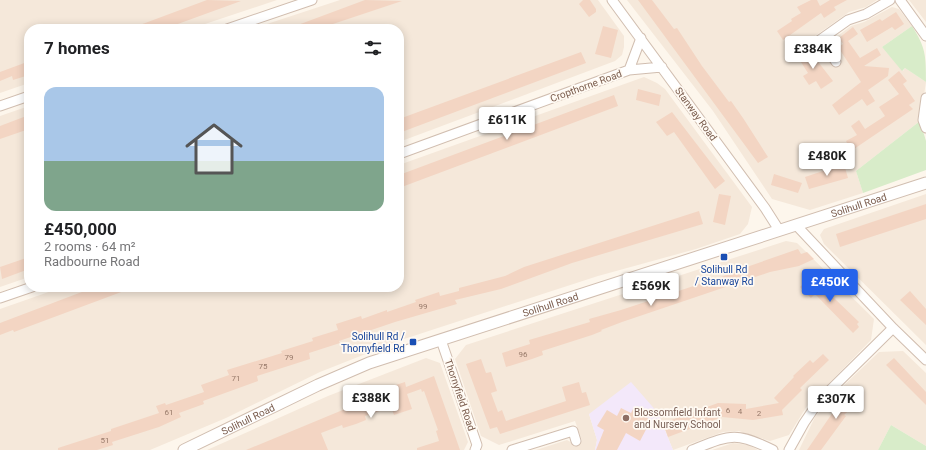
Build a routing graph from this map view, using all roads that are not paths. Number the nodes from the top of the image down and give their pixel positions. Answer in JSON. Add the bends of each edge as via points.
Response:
{"nodes":[{"id":1,"x":312,"y":0,"type":"edge"},
{"id":2,"x":612,"y":0,"type":"edge"},
{"id":3,"x":890,"y":0,"type":"edge"},
{"id":4,"x":900,"y":0,"type":"edge"},
{"id":5,"x":242,"y":24,"type":"edge"},
{"id":6,"x":926,"y":36,"type":"edge"},
{"id":7,"x":640,"y":38,"type":"junction"},
{"id":8,"x":821,"y":40,"type":"junction"},
{"id":9,"x":810,"y":47,"type":"dead end"},
{"id":10,"x":836,"y":62,"type":"dead end"},
{"id":11,"x":662,"y":67,"type":"junction"},
{"id":12,"x":629,"y":70,"type":"junction"},
{"id":13,"x":24,"y":98,"type":"edge"},
{"id":14,"x":926,"y":98,"type":"edge"},
{"id":15,"x":0,"y":106,"type":"edge"},
{"id":16,"x":926,"y":128,"type":"edge"},
{"id":17,"x":404,"y":152,"type":"edge"},
{"id":18,"x":926,"y":183,"type":"edge"},
{"id":19,"x":796,"y":225,"type":"junction"},
{"id":20,"x":779,"y":230,"type":"junction"},
{"id":21,"x":24,"y":290,"type":"edge"},
{"id":22,"x":0,"y":298,"type":"edge"},
{"id":23,"x":893,"y":328,"type":"junction"},
{"id":24,"x":441,"y":340,"type":"junction"},
{"id":25,"x":926,"y":360,"type":"edge"},
{"id":26,"x":576,"y":441,"type":"dead end"},
{"id":27,"x":479,"y":448,"type":"edge"},
{"id":28,"x":184,"y":450,"type":"edge"},
{"id":29,"x":512,"y":450,"type":"edge"},
{"id":30,"x":692,"y":450,"type":"edge"},
{"id":31,"x":773,"y":450,"type":"edge"},
{"id":32,"x":789,"y":450,"type":"edge"}],
"edges":[{"from":1,"to":5,"type":"street"},
{"from":2,"to":7,"type":"street","name":"Stanway Road"},
{"from":3,"to":8,"type":"street","via":[[866,14],[848,20]]},
{"from":4,"to":6,"type":"street"},
{"from":7,"to":11,"type":"street","name":"Stanway Road"},
{"from":7,"to":12,"type":"street"},
{"from":8,"to":9,"type":"street"},
{"from":8,"to":10,"type":"street"},
{"from":11,"to":12,"type":"street","name":"Cropthorne Road"},
{"from":11,"to":20,"type":"street","name":"Stanway Road"},
{"from":12,"to":17,"type":"street","name":"Cropthorne Road"},
{"from":13,"to":15,"type":"street"},
{"from":14,"to":16,"type":"street","via":[[923,115]]},
{"from":18,"to":19,"type":"street","name":"Solihull Road"},
{"from":19,"to":20,"type":"street","name":"Solihull Road"},
{"from":19,"to":23,"type":"street"},
{"from":20,"to":24,"type":"street","name":"Solihull Road"},
{"from":21,"to":22,"type":"street"},
{"from":23,"to":25,"type":"street"},
{"from":23,"to":32,"type":"street","via":[[819,401]]},
{"from":24,"to":27,"type":"street","name":"Thornyfield Road"},
{"from":24,"to":28,"type":"street","name":"Solihull Road","via":[[369,363]]},
{"from":26,"to":29,"type":"street","via":[[573,431]]},
{"from":30,"to":31,"type":"street","via":[[724,438],[736,437],[751,439]]}]}
